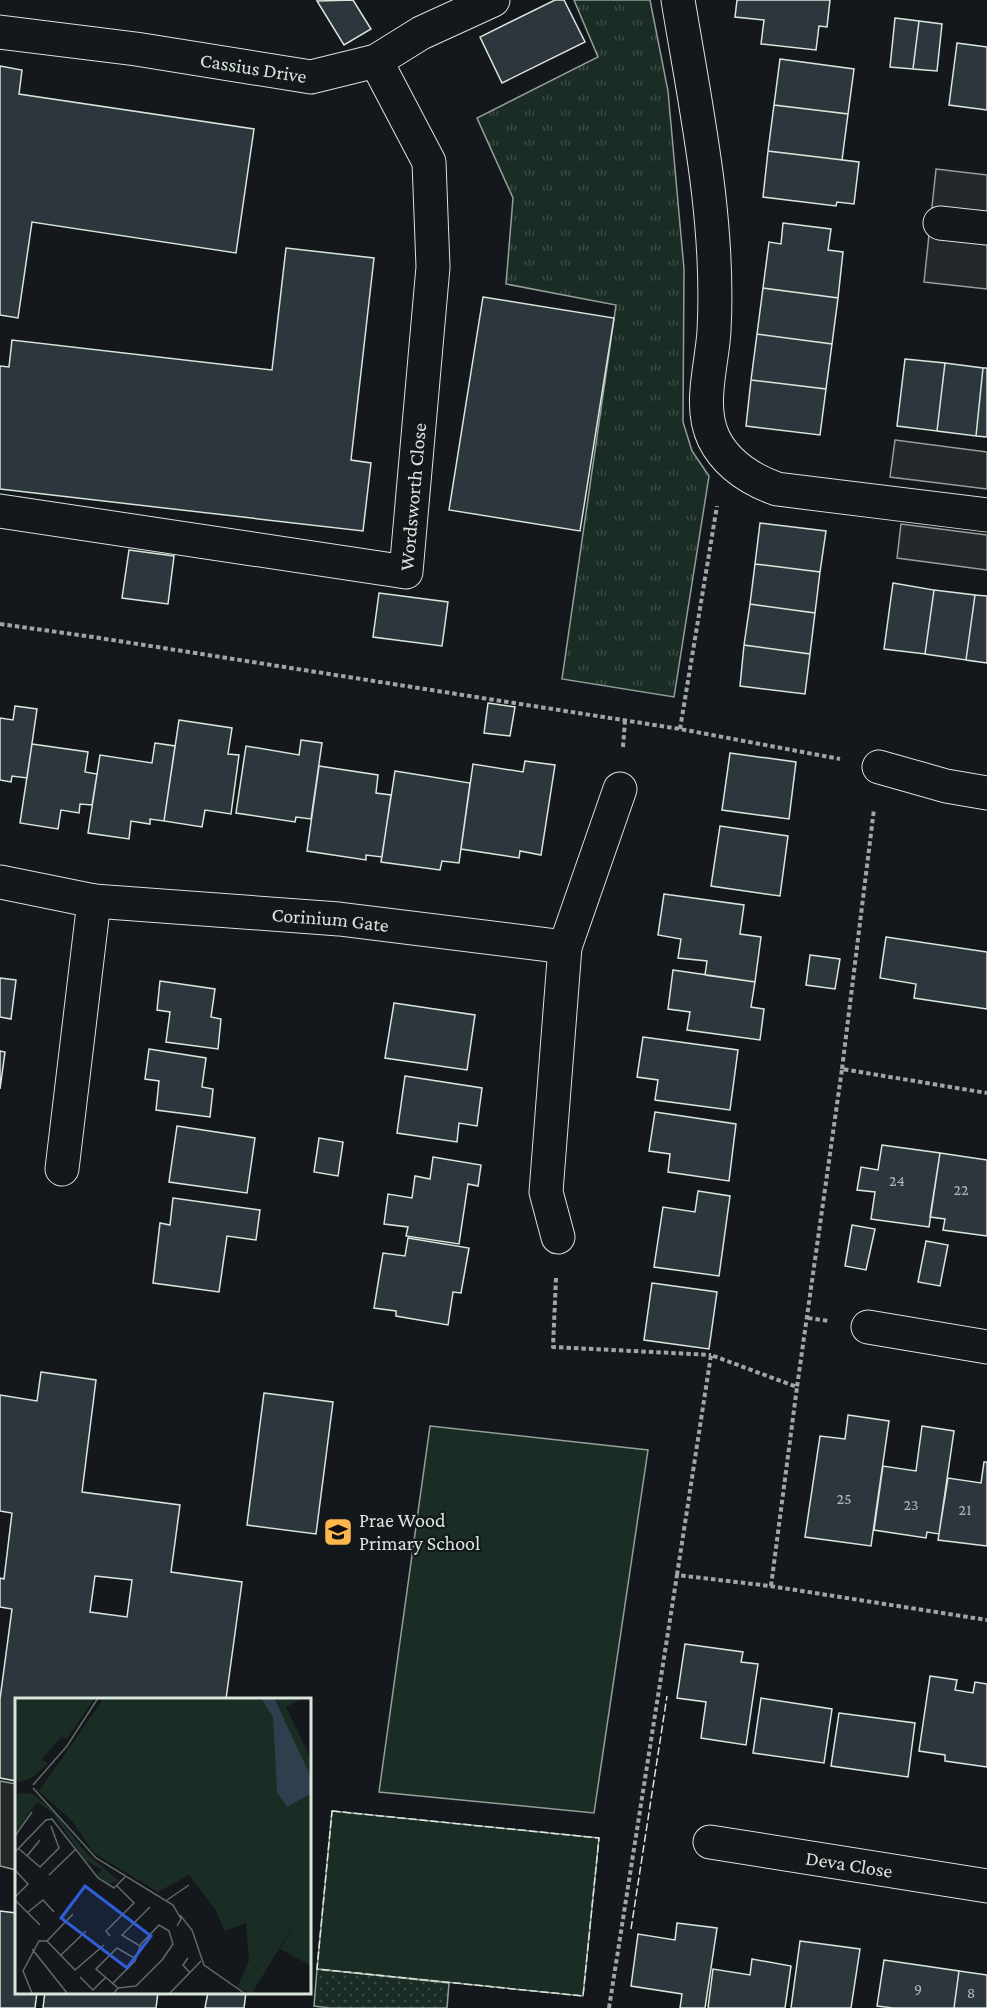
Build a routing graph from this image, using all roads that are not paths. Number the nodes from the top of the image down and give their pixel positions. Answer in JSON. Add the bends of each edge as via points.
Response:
{"nodes":[{"id":1,"x":493,"y":0,"type":"edge"},
{"id":2,"x":678,"y":0,"type":"edge"},
{"id":3,"x":0,"y":32,"type":"edge"},
{"id":4,"x":376,"y":61,"type":"junction"},
{"id":5,"x":940,"y":223,"type":"dead end"},
{"id":6,"x":987,"y":228,"type":"edge"},
{"id":7,"x":0,"y":511,"type":"edge"},
{"id":8,"x":987,"y":515,"type":"edge"},
{"id":9,"x":879,"y":767,"type":"road end"},
{"id":10,"x":620,"y":789,"type":"dead end"},
{"id":11,"x":987,"y":793,"type":"edge"},
{"id":12,"x":0,"y":882,"type":"edge"},
{"id":13,"x":94,"y":901,"type":"junction"},
{"id":14,"x":566,"y":947,"type":"junction"},
{"id":15,"x":62,"y":1169,"type":"dead end"},
{"id":16,"x":558,"y":1237,"type":"road end"},
{"id":17,"x":868,"y":1328,"type":"dead end"},
{"id":18,"x":987,"y":1347,"type":"edge"},
{"id":19,"x":710,"y":1842,"type":"dead end"},
{"id":20,"x":987,"y":1886,"type":"edge"}],
"edges":[{"from":1,"to":4,"type":"street","name":"Cassius Drive","via":[[422,33]]},
{"from":2,"to":8,"type":"street","via":[[705,165],[714,258],[714,331],[706,395],[714,439],[742,472],[777,489]]},
{"from":3,"to":4,"type":"street","name":"Cassius Drive","via":[[311,77]]},
{"from":4,"to":7,"type":"street","name":"Wordsworth Close","via":[[429,162],[433,267],[406,572]]},
{"from":5,"to":6,"type":"street"},
{"from":9,"to":11,"type":"street"},
{"from":10,"to":14,"type":"street"},
{"from":12,"to":13,"type":"street","name":"Corinium Gate"},
{"from":13,"to":14,"type":"street","name":"Corinium Gate","via":[[339,919]]},
{"from":13,"to":15,"type":"street"},
{"from":14,"to":16,"type":"street","via":[[546,1192]]},
{"from":17,"to":18,"type":"street"},
{"from":19,"to":20,"type":"street","name":"Deva Close"}]}
